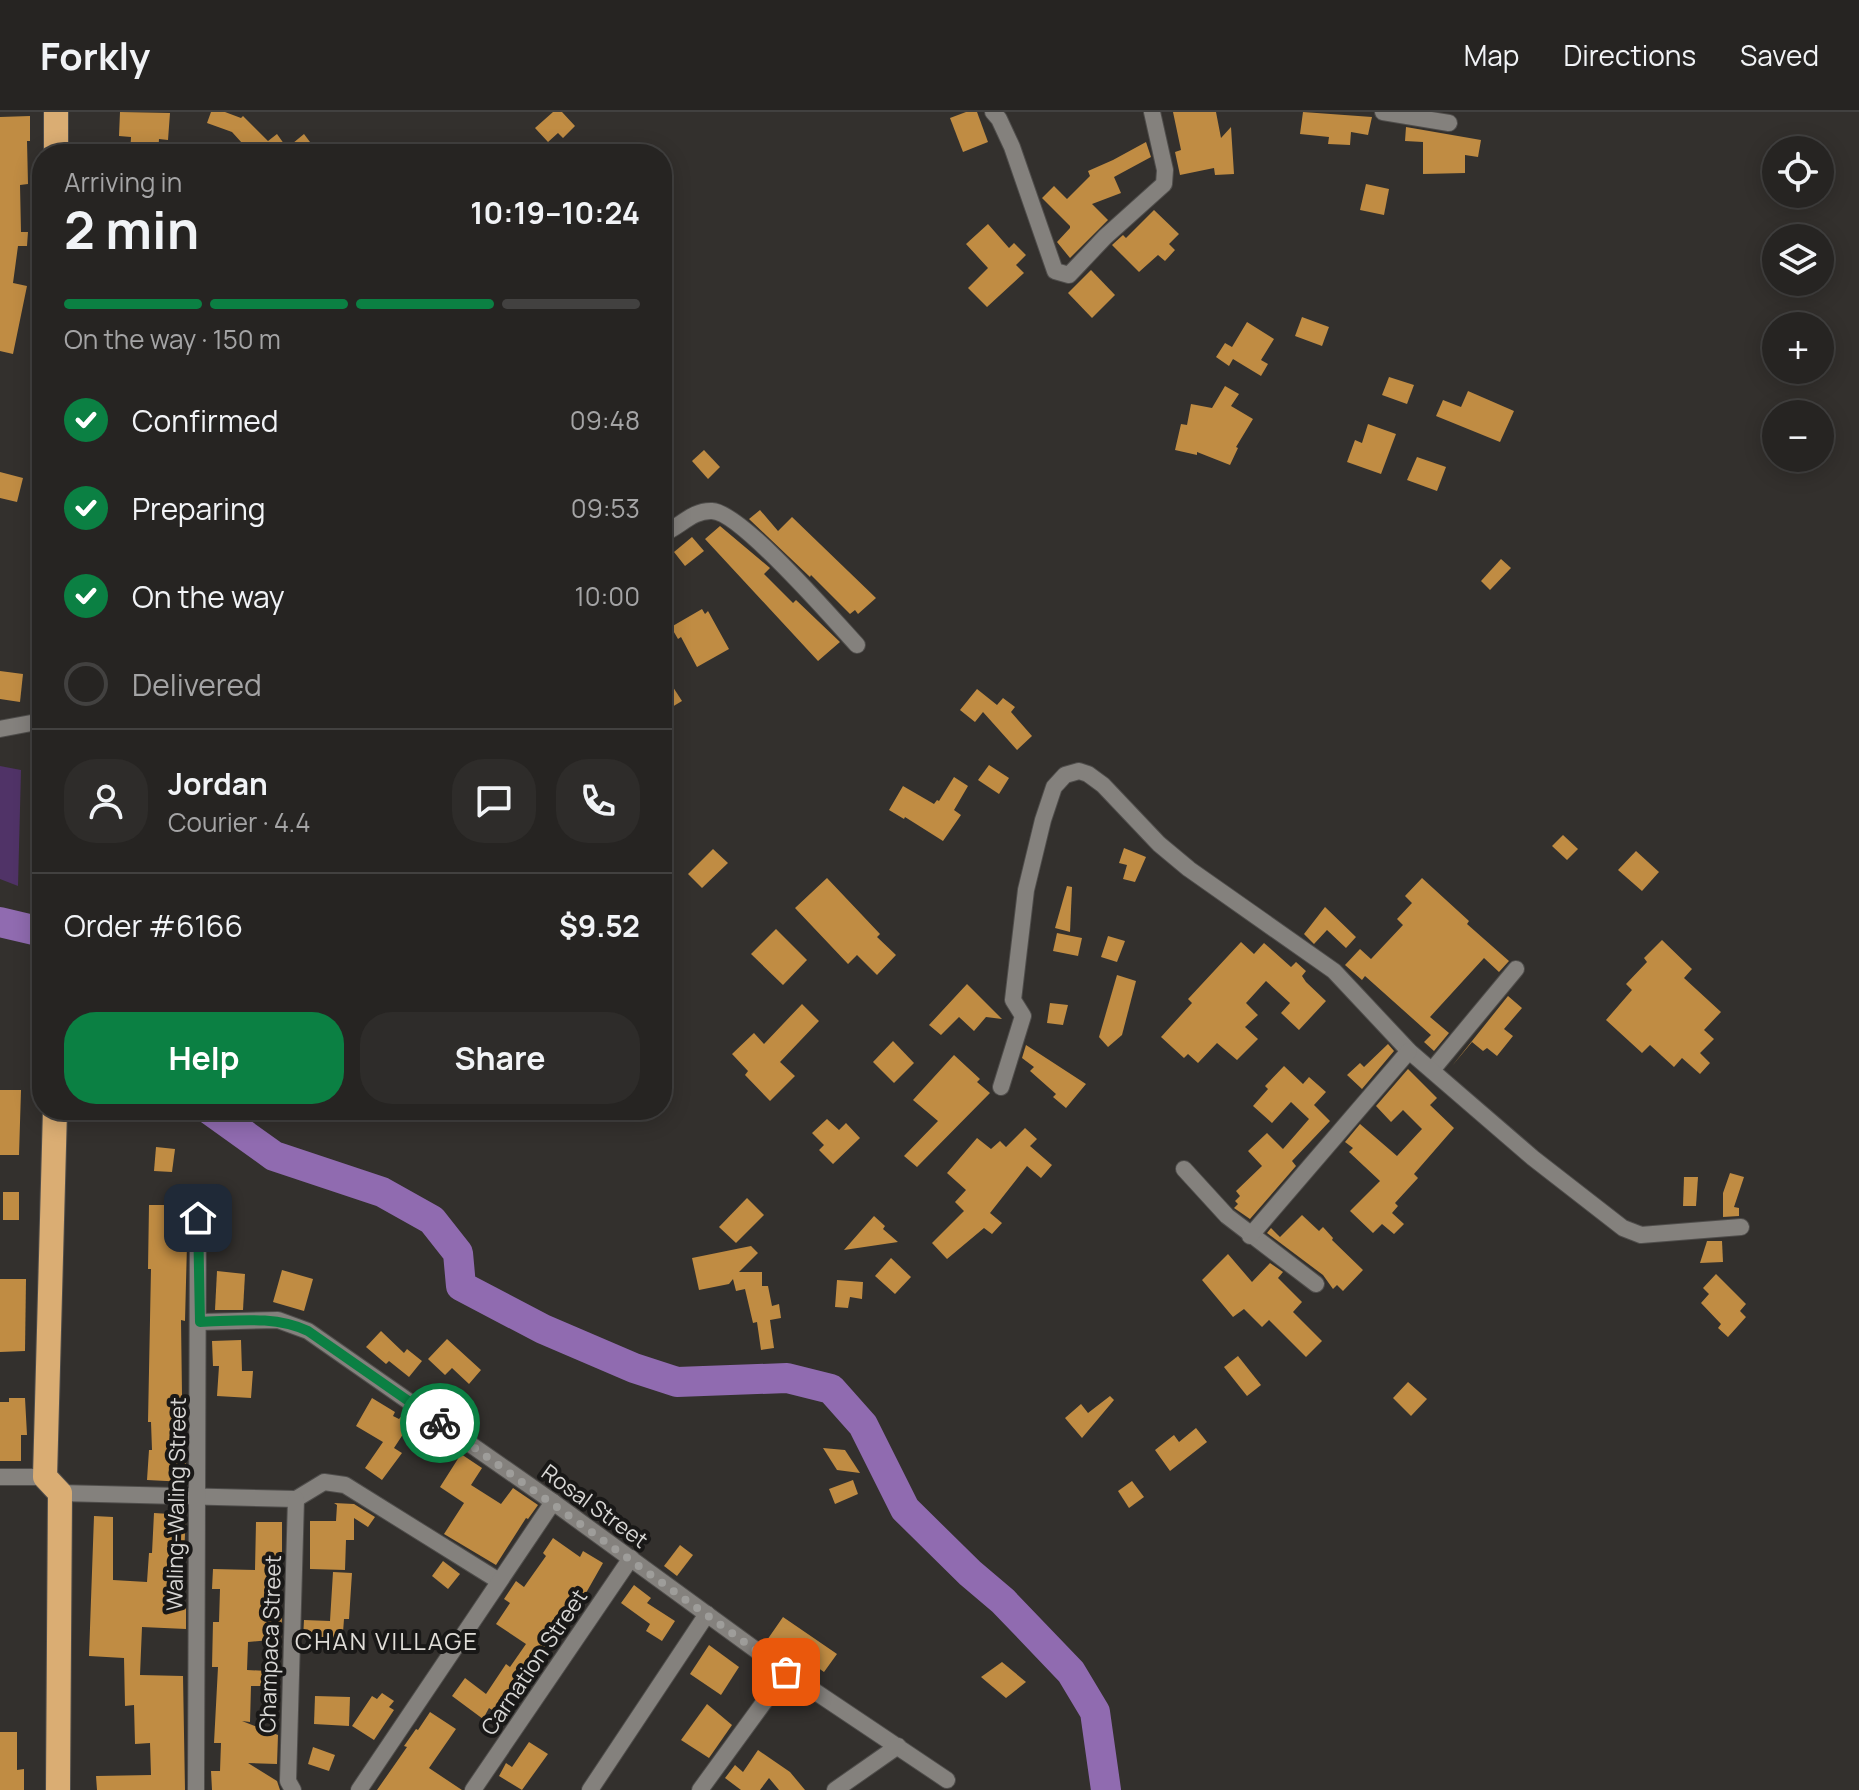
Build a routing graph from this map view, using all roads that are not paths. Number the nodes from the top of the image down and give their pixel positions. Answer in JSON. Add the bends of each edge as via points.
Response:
{"nodes":[{"id":1,"x":56,"y":112,"type":"edge"},
{"id":2,"x":993,"y":112,"type":"edge"},
{"id":3,"x":1152,"y":112,"type":"edge"},
{"id":4,"x":1383,"y":112,"type":"edge"},
{"id":5,"x":1449,"y":123,"type":"dead end"},
{"id":6,"x":56,"y":144,"type":"edge"},
{"id":7,"x":672,"y":529,"type":"edge"},
{"id":8,"x":857,"y":645,"type":"dead end"},
{"id":9,"x":32,"y":723,"type":"edge"},
{"id":10,"x":0,"y":729,"type":"edge"},
{"id":11,"x":1516,"y":969,"type":"dead end"},
{"id":12,"x":1409,"y":1051,"type":"junction"},
{"id":13,"x":1433,"y":1069,"type":"junction"},
{"id":14,"x":1001,"y":1087,"type":"dead end"},
{"id":15,"x":55,"y":1120,"type":"edge"},
{"id":16,"x":1184,"y":1169,"type":"dead end"},
{"id":17,"x":198,"y":1218,"type":"dead end"},
{"id":18,"x":1741,"y":1227,"type":"dead end"},
{"id":19,"x":1250,"y":1236,"type":"junction"},
{"id":20,"x":1316,"y":1284,"type":"dead end"},
{"id":21,"x":200,"y":1322,"type":"junction"},
{"id":22,"x":0,"y":1477,"type":"edge"},
{"id":23,"x":53,"y":1485,"type":"junction"},
{"id":24,"x":197,"y":1497,"type":"junction"},
{"id":25,"x":296,"y":1499,"type":"junction"},
{"id":26,"x":553,"y":1502,"type":"junction"},
{"id":27,"x":631,"y":1558,"type":"junction"},
{"id":28,"x":499,"y":1581,"type":"junction"},
{"id":29,"x":707,"y":1614,"type":"junction"},
{"id":30,"x":786,"y":1672,"type":"junction"},
{"id":31,"x":898,"y":1746,"type":"junction"},
{"id":32,"x":947,"y":1780,"type":"dead end"},
{"id":33,"x":58,"y":1790,"type":"edge"},
{"id":34,"x":196,"y":1790,"type":"edge"},
{"id":35,"x":293,"y":1790,"type":"edge"},
{"id":36,"x":359,"y":1790,"type":"edge"},
{"id":37,"x":473,"y":1790,"type":"edge"},
{"id":38,"x":590,"y":1790,"type":"edge"},
{"id":39,"x":700,"y":1790,"type":"edge"},
{"id":40,"x":835,"y":1790,"type":"edge"}],
"edges":[{"from":1,"to":6,"type":"highway"},
{"from":2,"to":3,"type":"street","via":[[1012,147],[1055,271],[1069,275],[1164,184]]},
{"from":4,"to":5,"type":"street"},
{"from":7,"to":8,"type":"street","via":[[706,511],[729,517]]},
{"from":9,"to":10,"type":"street"},
{"from":11,"to":13,"type":"street"},
{"from":12,"to":13,"type":"street"},
{"from":12,"to":14,"type":"street","via":[[1334,971],[1189,869],[1103,785],[1072,771],[1054,787],[1026,890],[1013,1000],[1023,1016]]},
{"from":12,"to":19,"type":"street"},
{"from":13,"to":18,"type":"street","via":[[1533,1158],[1623,1228],[1641,1235]]},
{"from":15,"to":23,"type":"highway"},
{"from":16,"to":19,"type":"street"},
{"from":17,"to":21,"type":"street","name":"Waling-Waling Street"},
{"from":19,"to":20,"type":"street"},
{"from":21,"to":24,"type":"street","name":"Waling-Waling Street"},
{"from":21,"to":26,"type":"street","name":"Rosal Street","via":[[278,1320],[308,1331]]},
{"from":22,"to":23,"type":"street"},
{"from":23,"to":24,"type":"street"},
{"from":23,"to":33,"type":"highway"},
{"from":24,"to":25,"type":"street"},
{"from":24,"to":34,"type":"street","name":"Waling-Waling Street"},
{"from":25,"to":28,"type":"street","via":[[324,1482],[345,1485]]},
{"from":25,"to":35,"type":"street","name":"Champaca Street","via":[[288,1781]]},
{"from":26,"to":27,"type":"street","name":"Rosal Street"},
{"from":26,"to":28,"type":"street"},
{"from":27,"to":29,"type":"street","name":"Rosal Street"},
{"from":27,"to":37,"type":"street","name":"Carnation Street"},
{"from":28,"to":36,"type":"street"},
{"from":29,"to":30,"type":"street","name":"Rosal Street"},
{"from":29,"to":38,"type":"street"},
{"from":30,"to":31,"type":"street","name":"Rosal Street"},
{"from":30,"to":39,"type":"street"},
{"from":31,"to":32,"type":"street","name":"Rosal Street"},
{"from":31,"to":40,"type":"street"}]}
